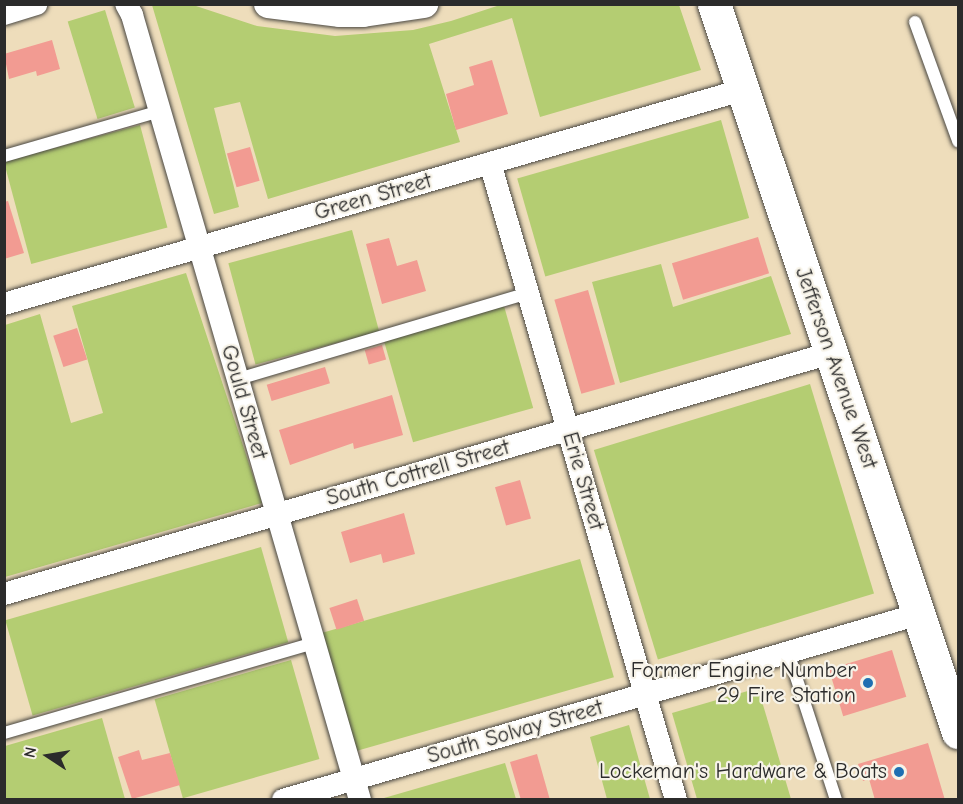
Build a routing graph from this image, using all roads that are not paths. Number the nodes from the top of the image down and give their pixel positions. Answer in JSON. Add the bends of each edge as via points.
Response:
{"nodes":[{"id":1,"x":36,"y":4,"type":"edge"},
{"id":2,"x":126,"y":4,"type":"edge"},
{"id":3,"x":268,"y":4,"type":"edge"},
{"id":4,"x":424,"y":4,"type":"edge"},
{"id":5,"x":714,"y":4,"type":"edge"},
{"id":6,"x":4,"y":14,"type":"edge"},
{"id":7,"x":915,"y":22,"type":"dead end"},
{"id":8,"x":742,"y":90,"type":"junction"},
{"id":9,"x":160,"y":111,"type":"junction"},
{"id":10,"x":958,"y":141,"type":"edge"},
{"id":11,"x":4,"y":156,"type":"edge"},
{"id":12,"x":490,"y":163,"type":"junction"},
{"id":13,"x":200,"y":248,"type":"junction"},
{"id":14,"x":528,"y":293,"type":"junction"},
{"id":15,"x":4,"y":304,"type":"edge"},
{"id":16,"x":831,"y":353,"type":"junction"},
{"id":17,"x":238,"y":379,"type":"junction"},
{"id":18,"x":568,"y":429,"type":"junction"},
{"id":19,"x":277,"y":513,"type":"junction"},
{"id":20,"x":4,"y":594,"type":"edge"},
{"id":21,"x":919,"y":614,"type":"junction"},
{"id":22,"x":314,"y":643,"type":"junction"},
{"id":23,"x":788,"y":652,"type":"junction"},
{"id":24,"x":646,"y":694,"type":"junction"},
{"id":25,"x":958,"y":732,"type":"edge"},
{"id":26,"x":4,"y":733,"type":"edge"},
{"id":27,"x":357,"y":789,"type":"edge"},
{"id":28,"x":284,"y":800,"type":"edge"},
{"id":29,"x":676,"y":800,"type":"edge"},
{"id":30,"x":836,"y":800,"type":"edge"}],
"edges":[{"from":1,"to":6,"type":"street"},
{"from":2,"to":9,"type":"street","name":"Gould Street"},
{"from":3,"to":4,"type":"street","via":[[340,13]]},
{"from":5,"to":8,"type":"main road","name":"Jefferson Avenue West"},
{"from":7,"to":10,"type":"lane"},
{"from":8,"to":12,"type":"street","name":"Green Street"},
{"from":8,"to":16,"type":"main road","name":"Jefferson Avenue West"},
{"from":9,"to":11,"type":"lane"},
{"from":9,"to":13,"type":"street","name":"Gould Street"},
{"from":12,"to":13,"type":"street","name":"Green Street"},
{"from":12,"to":14,"type":"street","name":"Erie Street"},
{"from":13,"to":15,"type":"street","name":"Green Street"},
{"from":13,"to":17,"type":"street","name":"Gould Street"},
{"from":14,"to":17,"type":"lane"},
{"from":14,"to":18,"type":"street","name":"Erie Street"},
{"from":16,"to":18,"type":"street","name":"South Cottrell Street"},
{"from":16,"to":21,"type":"main road","name":"Jefferson Avenue West"},
{"from":17,"to":19,"type":"street","name":"Gould Street"},
{"from":18,"to":19,"type":"street","name":"South Cottrell Street"},
{"from":18,"to":24,"type":"street","name":"Erie Street"},
{"from":19,"to":20,"type":"street","name":"South Cottrell Street"},
{"from":19,"to":22,"type":"street","name":"Gould Street"},
{"from":21,"to":23,"type":"street","name":"South Solvay Street"},
{"from":21,"to":25,"type":"main road","name":"Jefferson Avenue West"},
{"from":22,"to":26,"type":"lane"},
{"from":22,"to":27,"type":"street","name":"Gould Street"},
{"from":23,"to":24,"type":"street","name":"South Solvay Street"},
{"from":23,"to":30,"type":"lane"},
{"from":24,"to":27,"type":"street","name":"South Solvay Street"},
{"from":24,"to":29,"type":"street","name":"Erie Street"},
{"from":27,"to":28,"type":"street","name":"South Solvay Street"}]}
